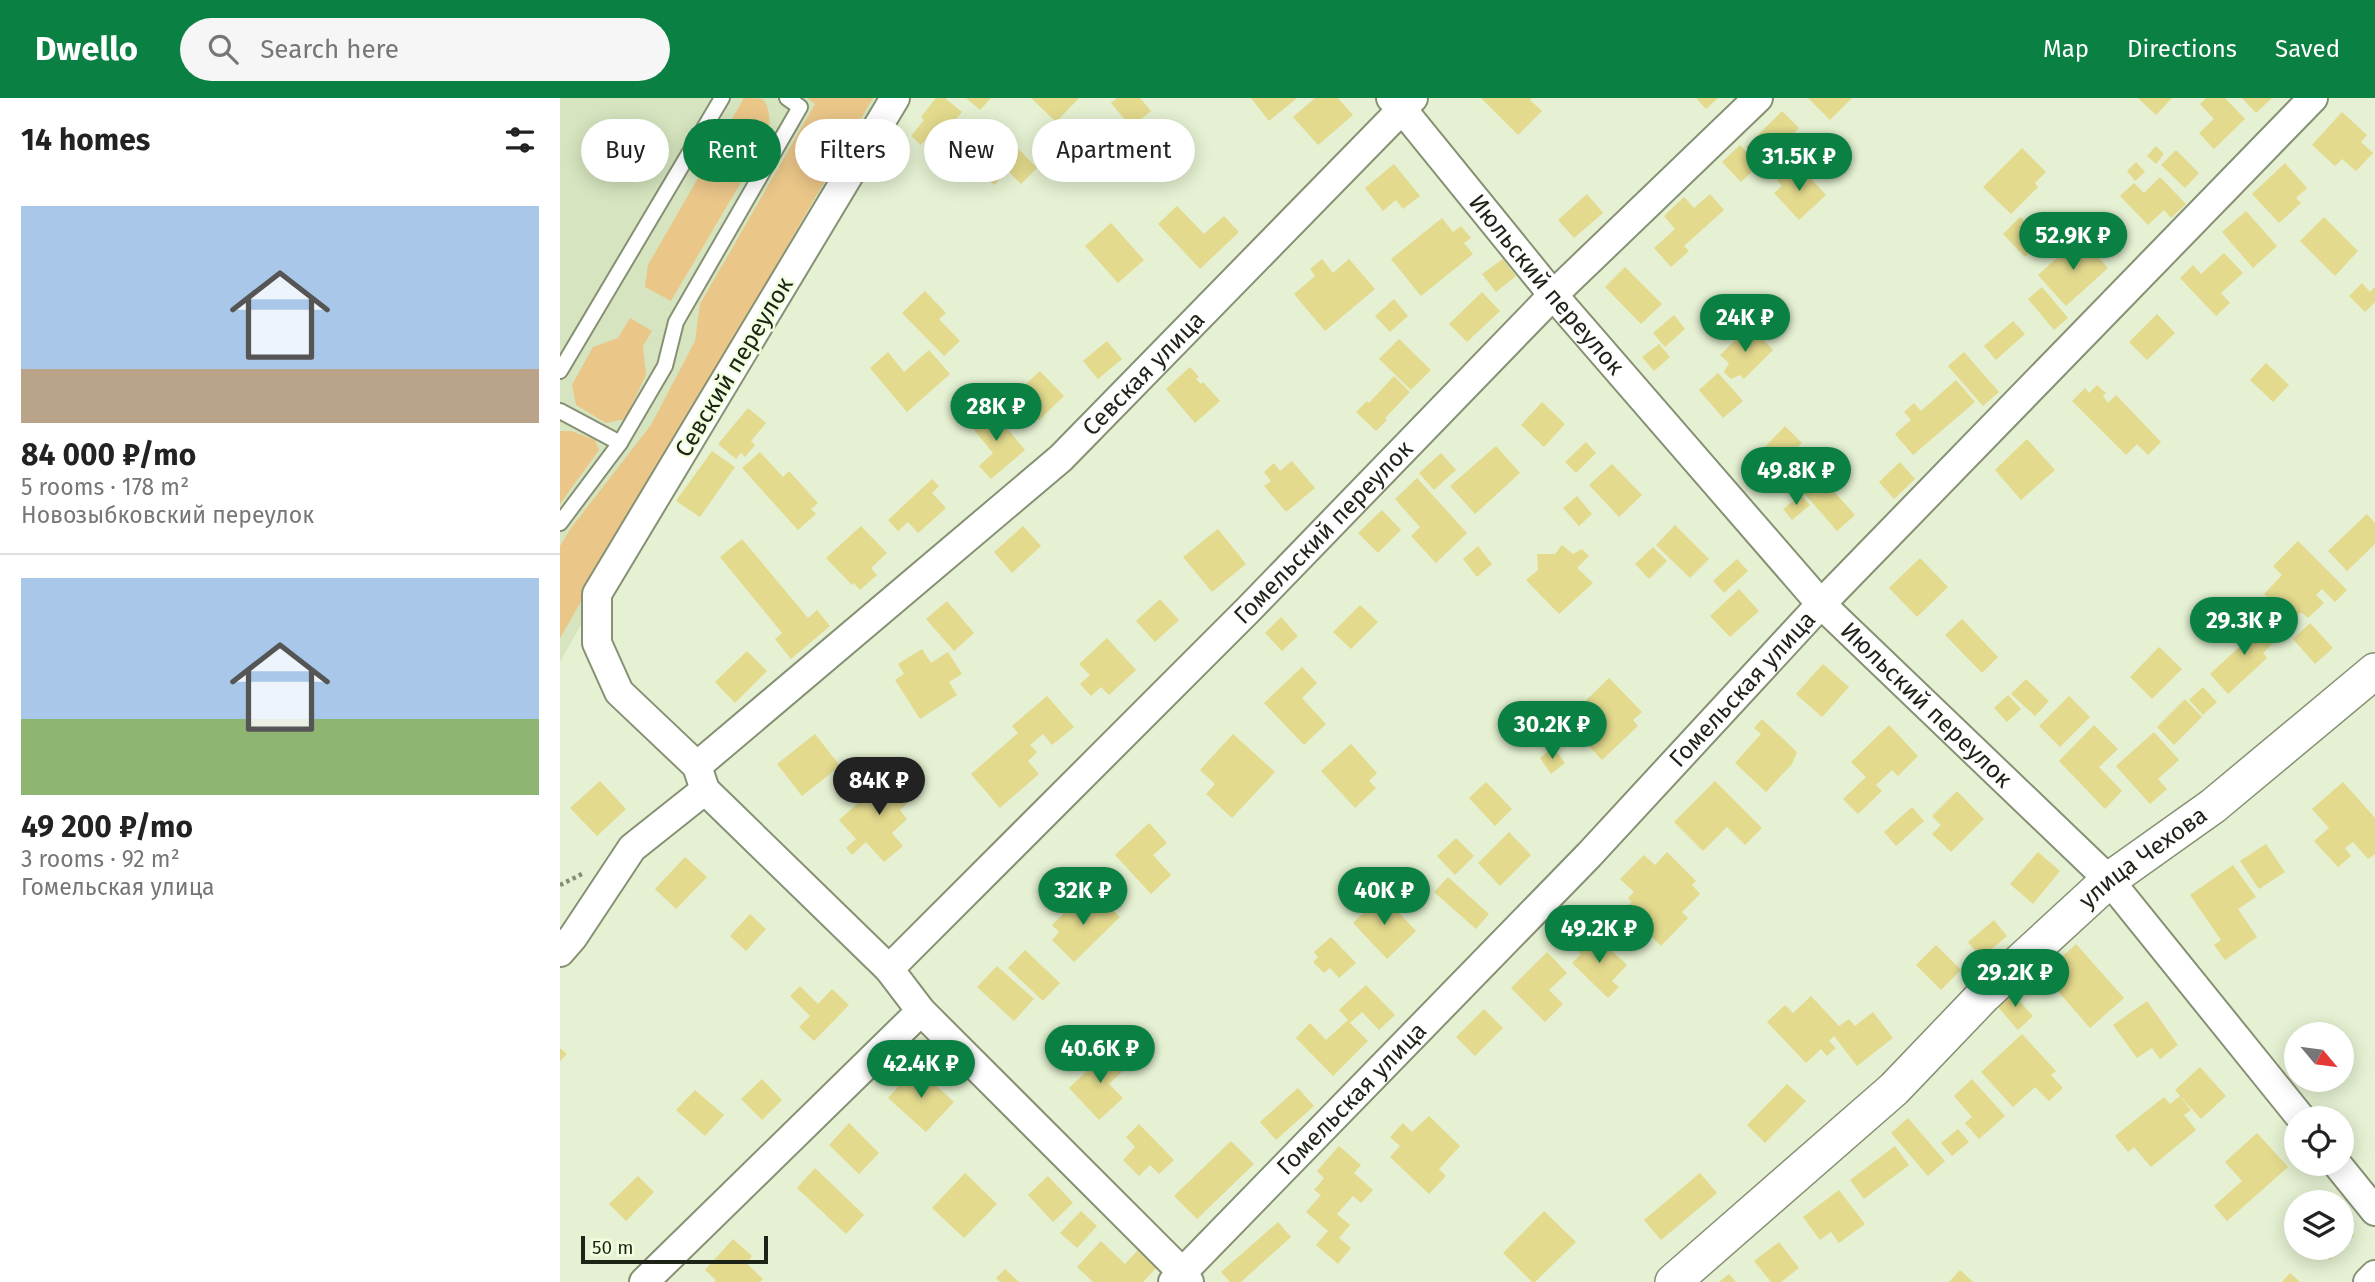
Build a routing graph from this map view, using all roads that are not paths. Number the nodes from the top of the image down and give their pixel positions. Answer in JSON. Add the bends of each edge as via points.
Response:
{"nodes":[{"id":1,"x":722,"y":98,"type":"edge"},
{"id":2,"x":787,"y":98,"type":"edge"},
{"id":3,"x":895,"y":98,"type":"edge"},
{"id":4,"x":1758,"y":98,"type":"edge"},
{"id":5,"x":2313,"y":98,"type":"edge"},
{"id":6,"x":1402,"y":102,"type":"edge"},
{"id":7,"x":1553,"y":295,"type":"junction"},
{"id":8,"x":560,"y":371,"type":"edge"},
{"id":9,"x":560,"y":411,"type":"edge"},
{"id":10,"x":620,"y":443,"type":"junction"},
{"id":11,"x":560,"y":523,"type":"edge"},
{"id":12,"x":1821,"y":604,"type":"junction"},
{"id":13,"x":2375,"y":671,"type":"edge"},
{"id":14,"x":701,"y":778,"type":"junction"},
{"id":15,"x":2109,"y":880,"type":"junction"},
{"id":16,"x":560,"y":952,"type":"edge"},
{"id":17,"x":889,"y":969,"type":"junction"},
{"id":18,"x":921,"y":1011,"type":"junction"},
{"id":19,"x":2291,"y":1106,"type":"edge"},
{"id":20,"x":2347,"y":1176,"type":"edge"},
{"id":21,"x":2375,"y":1211,"type":"edge"},
{"id":22,"x":2375,"y":1275,"type":"edge"},
{"id":23,"x":1181,"y":1279,"type":"edge"},
{"id":24,"x":643,"y":1282,"type":"edge"},
{"id":25,"x":1673,"y":1282,"type":"edge"},
{"id":26,"x":2368,"y":1282,"type":"edge"}],
"edges":[{"from":1,"to":8,"type":"lane"},
{"from":2,"to":10,"type":"lane","via":[[800,107],[676,323],[665,366]]},
{"from":3,"to":14,"type":"street","name":"Севский переулок","via":[[597,594],[597,643],[619,692]]},
{"from":4,"to":7,"type":"street","name":"Гомельский переулок"},
{"from":5,"to":12,"type":"street","name":"Гомельская улица"},
{"from":6,"to":7,"type":"street","name":"Июльский переулок"},
{"from":6,"to":14,"type":"street","name":"Севская улица","via":[[1060,458]]},
{"from":7,"to":12,"type":"street","name":"Июльский переулок"},
{"from":7,"to":17,"type":"street","name":"Гомельский переулок","via":[[1248,610]]},
{"from":9,"to":10,"type":"lane"},
{"from":10,"to":11,"type":"lane"},
{"from":12,"to":15,"type":"street","name":"Июльский переулок"},
{"from":12,"to":23,"type":"street","name":"Гомельская улица","via":[[1589,855]]},
{"from":13,"to":15,"type":"street","name":"улица Чехова","via":[[2213,806]]},
{"from":14,"to":16,"type":"street","name":"Севская улица","via":[[632,848]]},
{"from":14,"to":17,"type":"street"},
{"from":15,"to":19,"type":"street","name":"Июльский переулок"},
{"from":15,"to":25,"type":"street","name":"улица Чехова","via":[[1984,995],[1894,1089]]},
{"from":17,"to":18,"type":"street"},
{"from":18,"to":23,"type":"street"},
{"from":18,"to":24,"type":"street"},
{"from":20,"to":21,"type":"street"},
{"from":22,"to":26,"type":"street"}]}
